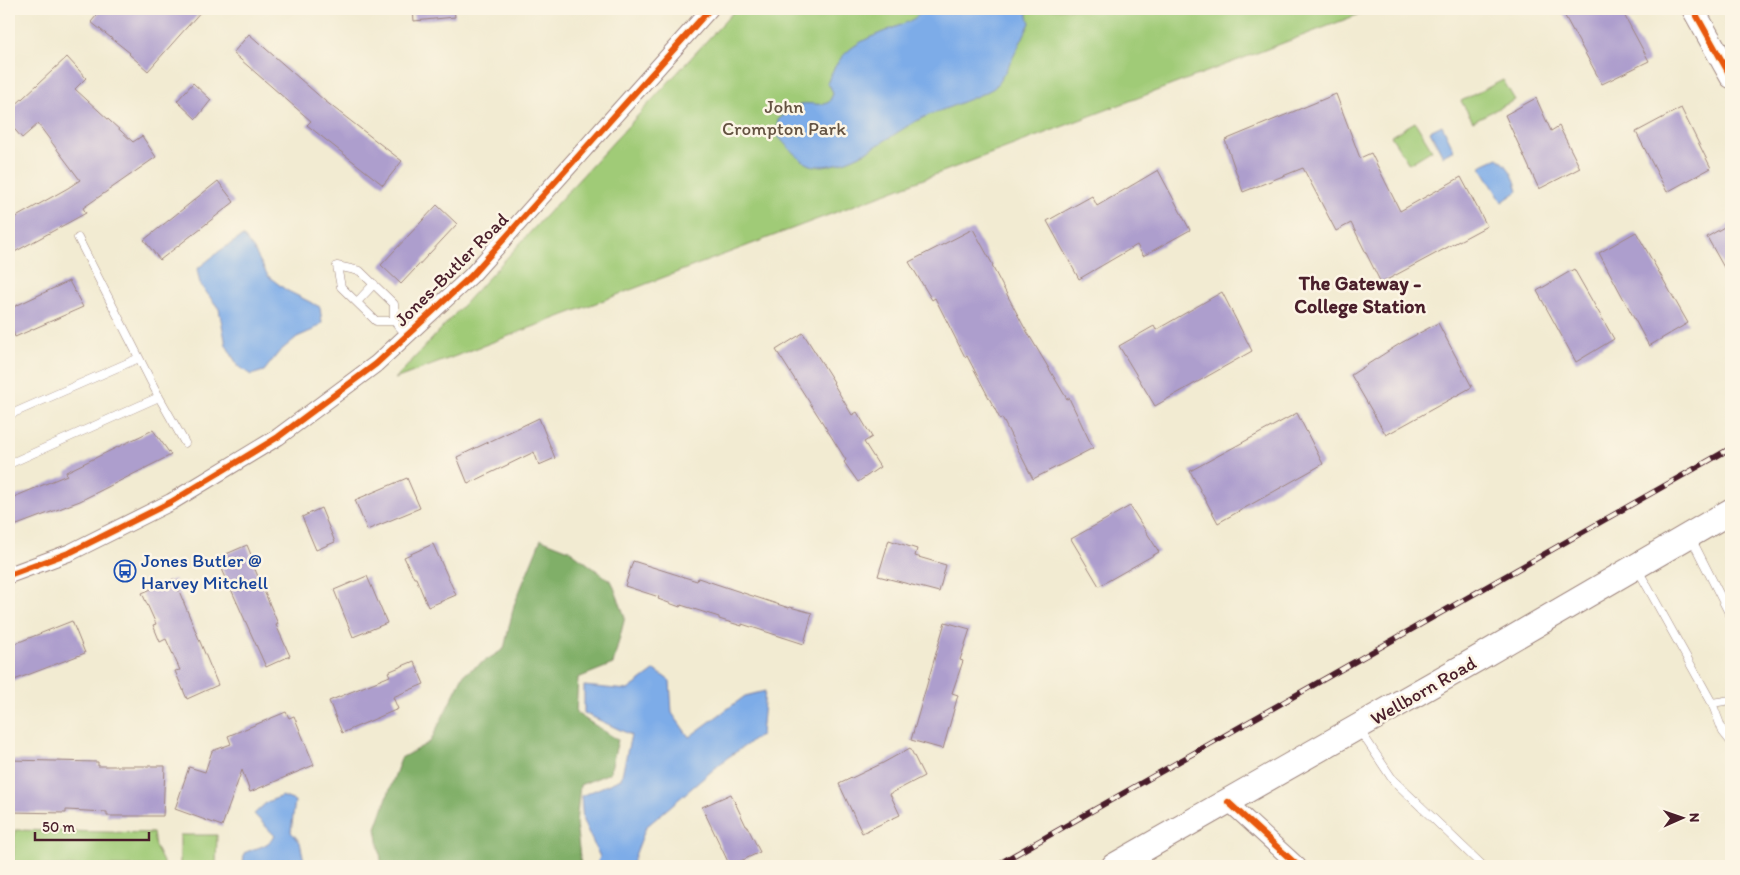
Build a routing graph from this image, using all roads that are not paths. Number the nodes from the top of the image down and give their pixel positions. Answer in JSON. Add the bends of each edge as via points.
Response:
{"nodes":[{"id":1,"x":710,"y":9,"type":"edge"},
{"id":2,"x":1693,"y":9,"type":"edge"},
{"id":3,"x":1731,"y":77,"type":"edge"},
{"id":4,"x":78,"y":238,"type":"dead end"},
{"id":5,"x":374,"y":284,"type":"junction"},
{"id":6,"x":357,"y":302,"type":"junction"},
{"id":7,"x":394,"y":321,"type":"junction"},
{"id":8,"x":407,"y":334,"type":"junction"},
{"id":9,"x":139,"y":358,"type":"junction"},
{"id":10,"x":159,"y":397,"type":"junction"},
{"id":11,"x":9,"y":415,"type":"edge"},
{"id":12,"x":184,"y":443,"type":"dead end"},
{"id":13,"x":9,"y":464,"type":"edge"},
{"id":14,"x":1731,"y":511,"type":"edge"},
{"id":15,"x":1690,"y":535,"type":"junction"},
{"id":16,"x":1636,"y":566,"type":"junction"},
{"id":17,"x":9,"y":575,"type":"edge"},
{"id":18,"x":1731,"y":616,"type":"edge"},
{"id":19,"x":1730,"y":702,"type":"edge"},
{"id":20,"x":1712,"y":703,"type":"junction"},
{"id":21,"x":1358,"y":728,"type":"junction"},
{"id":22,"x":1731,"y":742,"type":"edge"},
{"id":23,"x":1228,"y":802,"type":"junction"},
{"id":24,"x":1114,"y":866,"type":"edge"},
{"id":25,"x":1298,"y":866,"type":"edge"},
{"id":26,"x":1484,"y":866,"type":"edge"}],
"edges":[{"from":1,"to":8,"type":"street","name":"Jones-Butler Road","via":[[471,276]]},
{"from":2,"to":3,"type":"street"},
{"from":4,"to":9,"type":"lane"},
{"from":5,"to":6,"type":"lane"},
{"from":5,"to":6,"type":"lane","via":[[360,271],[337,266],[341,287]]},
{"from":5,"to":7,"type":"lane","via":[[394,304]]},
{"from":6,"to":7,"type":"lane","via":[[376,321]]},
{"from":7,"to":8,"type":"lane"},
{"from":8,"to":17,"type":"street","name":"Jones-Butler Road","via":[[376,364],[278,437],[171,502],[71,552]]},
{"from":9,"to":10,"type":"lane"},
{"from":9,"to":11,"type":"lane"},
{"from":10,"to":12,"type":"lane"},
{"from":10,"to":13,"type":"lane"},
{"from":14,"to":15,"type":"main road","name":"Wellborn Road"},
{"from":15,"to":16,"type":"main road","name":"Wellborn Road"},
{"from":15,"to":18,"type":"lane"},
{"from":16,"to":20,"type":"lane"},
{"from":16,"to":21,"type":"main road","name":"Wellborn Road"},
{"from":19,"to":20,"type":"lane"},
{"from":20,"to":22,"type":"lane","via":[[1723,732]]},
{"from":21,"to":23,"type":"main road","name":"Wellborn Road"},
{"from":21,"to":26,"type":"lane","via":[[1393,780]]},
{"from":23,"to":24,"type":"main road","name":"Wellborn Road"},
{"from":23,"to":25,"type":"street"}]}
